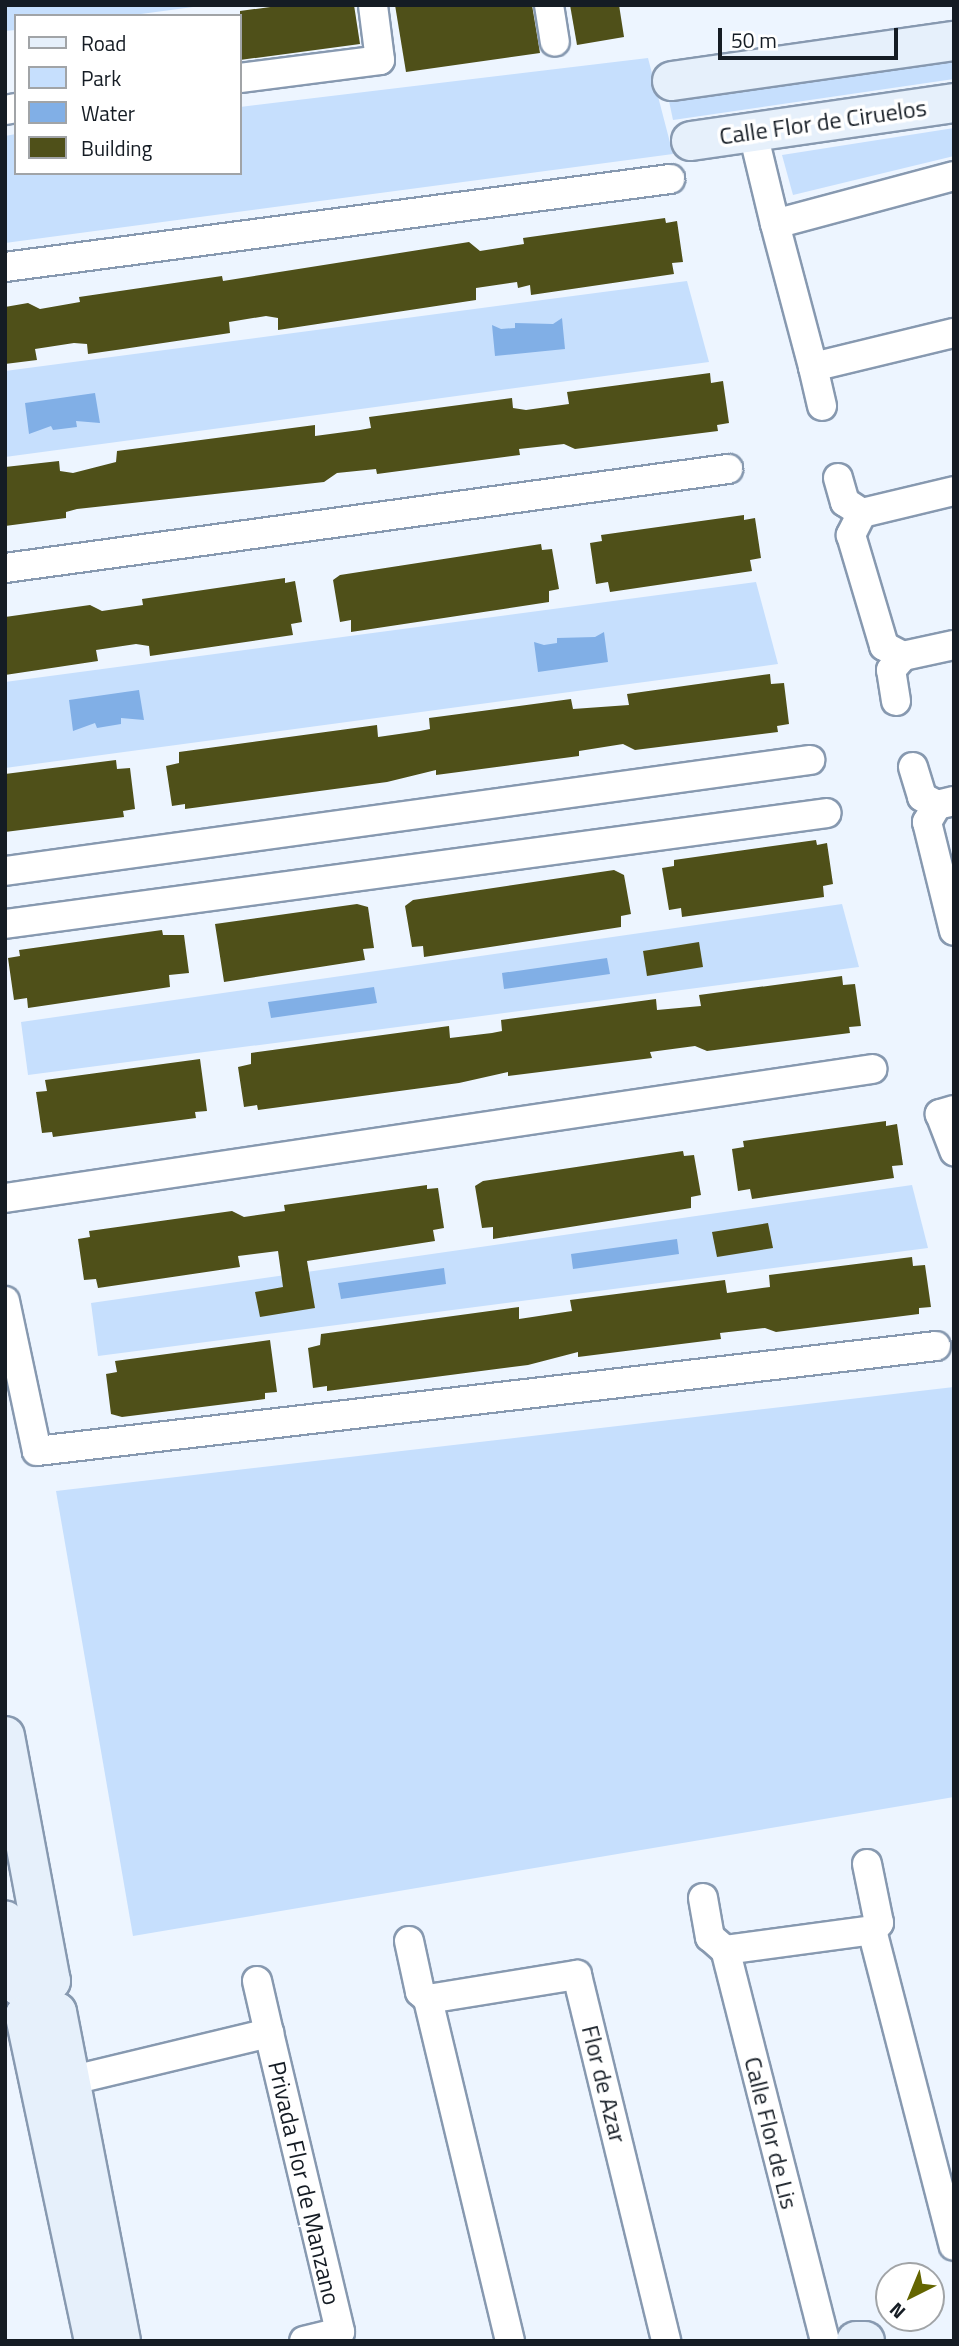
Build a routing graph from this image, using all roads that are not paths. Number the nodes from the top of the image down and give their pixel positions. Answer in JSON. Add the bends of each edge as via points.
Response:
{"nodes":[{"id":1,"x":373,"y":5,"type":"edge"},
{"id":2,"x":549,"y":5,"type":"edge"},
{"id":3,"x":954,"y":41,"type":"edge"},
{"id":4,"x":555,"y":42,"type":"dead end"},
{"id":5,"x":242,"y":78,"type":"edge"},
{"id":6,"x":672,"y":81,"type":"dead end"},
{"id":7,"x":954,"y":103,"type":"edge"},
{"id":8,"x":753,"y":133,"type":"junction"},
{"id":9,"x":691,"y":141,"type":"dead end"},
{"id":10,"x":954,"y":176,"type":"edge"},
{"id":11,"x":670,"y":179,"type":"dead end"},
{"id":12,"x":775,"y":224,"type":"junction"},
{"id":13,"x":5,"y":267,"type":"edge"},
{"id":14,"x":954,"y":333,"type":"edge"},
{"id":15,"x":813,"y":367,"type":"junction"},
{"id":16,"x":822,"y":406,"type":"dead end"},
{"id":17,"x":728,"y":469,"type":"dead end"},
{"id":18,"x":838,"y":478,"type":"dead end"},
{"id":19,"x":954,"y":491,"type":"edge"},
{"id":20,"x":862,"y":513,"type":"junction"},
{"id":21,"x":5,"y":568,"type":"edge"},
{"id":22,"x":954,"y":645,"type":"edge"},
{"id":23,"x":903,"y":656,"type":"junction"},
{"id":24,"x":896,"y":701,"type":"dead end"},
{"id":25,"x":810,"y":760,"type":"dead end"},
{"id":26,"x":913,"y":767,"type":"dead end"},
{"id":27,"x":946,"y":803,"type":"edge"},
{"id":28,"x":827,"y":813,"type":"dead end"},
{"id":29,"x":5,"y":871,"type":"edge"},
{"id":30,"x":5,"y":924,"type":"edge"},
{"id":31,"x":954,"y":931,"type":"edge"},
{"id":32,"x":872,"y":1069,"type":"dead end"},
{"id":33,"x":954,"y":1110,"type":"edge"},
{"id":34,"x":954,"y":1151,"type":"edge"},
{"id":35,"x":5,"y":1198,"type":"edge"},
{"id":36,"x":5,"y":1301,"type":"edge"},
{"id":37,"x":936,"y":1346,"type":"dead end"},
{"id":38,"x":5,"y":1735,"type":"edge"},
{"id":39,"x":867,"y":1864,"type":"dead end"},
{"id":40,"x":704,"y":1898,"type":"dead end"},
{"id":41,"x":5,"y":1920,"type":"edge"},
{"id":42,"x":872,"y":1930,"type":"junction"},
{"id":43,"x":409,"y":1941,"type":"dead end"},
{"id":44,"x":725,"y":1950,"type":"junction"},
{"id":45,"x":257,"y":1981,"type":"dead end"},
{"id":46,"x":38,"y":1998,"type":"junction"},
{"id":47,"x":428,"y":1999,"type":"junction"},
{"id":48,"x":269,"y":2034,"type":"junction"},
{"id":49,"x":73,"y":2080,"type":"junction"},
{"id":50,"x":954,"y":2246,"type":"edge"},
{"id":51,"x":821,"y":2328,"type":"edge"},
{"id":52,"x":344,"y":2336,"type":"edge"},
{"id":53,"x":94,"y":2341,"type":"edge"},
{"id":54,"x":121,"y":2341,"type":"edge"},
{"id":55,"x":304,"y":2341,"type":"edge"},
{"id":56,"x":510,"y":2341,"type":"edge"},
{"id":57,"x":666,"y":2341,"type":"edge"},
{"id":58,"x":856,"y":2341,"type":"edge"},
{"id":59,"x":865,"y":2341,"type":"edge"}],
"edges":[{"from":1,"to":5,"type":"street","via":[[380,60]]},
{"from":2,"to":4,"type":"street"},
{"from":3,"to":6,"type":"main road"},
{"from":7,"to":8,"type":"main road","name":"Calle Flor de Ciruelos"},
{"from":8,"to":9,"type":"main road","name":"Calle Flor de Ciruelos"},
{"from":8,"to":12,"type":"street"},
{"from":10,"to":12,"type":"street"},
{"from":11,"to":13,"type":"street"},
{"from":12,"to":15,"type":"street"},
{"from":14,"to":15,"type":"street"},
{"from":15,"to":16,"type":"street"},
{"from":17,"to":21,"type":"street"},
{"from":18,"to":20,"type":"street","via":[[845,502]]},
{"from":19,"to":20,"type":"street"},
{"from":20,"to":23,"type":"street","via":[[850,535],[884,646]]},
{"from":22,"to":23,"type":"street"},
{"from":23,"to":24,"type":"street","via":[[891,670]]},
{"from":25,"to":29,"type":"street"},
{"from":26,"to":27,"type":"street","via":[[922,797]]},
{"from":27,"to":31,"type":"street","via":[[927,821]]},
{"from":28,"to":30,"type":"street"},
{"from":32,"to":35,"type":"street"},
{"from":33,"to":34,"type":"street","via":[[940,1114]]},
{"from":36,"to":37,"type":"street","via":[[37,1451]]},
{"from":38,"to":46,"type":"main road"},
{"from":39,"to":42,"type":"street","via":[[878,1923]]},
{"from":40,"to":44,"type":"street","name":"Calle Flor de Lis","via":[[710,1937]]},
{"from":41,"to":46,"type":"main road"},
{"from":42,"to":44,"type":"street"},
{"from":42,"to":50,"type":"street"},
{"from":43,"to":47,"type":"street","via":[[420,1992]]},
{"from":44,"to":51,"type":"street","name":"Calle Flor de Lis"},
{"from":45,"to":48,"type":"street","name":"Privada Flor de Manzano"},
{"from":46,"to":49,"type":"main road"},
{"from":46,"to":53,"type":"main road"},
{"from":47,"to":56,"type":"street"},
{"from":47,"to":57,"type":"street","name":"Flor de Azar","via":[[578,1975]]},
{"from":48,"to":49,"type":"street","name":"Privada Flor de Manzano"},
{"from":48,"to":52,"type":"street","name":"Privada Flor de Manzano"},
{"from":49,"to":54,"type":"main road"},
{"from":52,"to":55,"type":"street","name":"Privada Flor de Manzano"},
{"from":58,"to":59,"type":"main road"}]}
